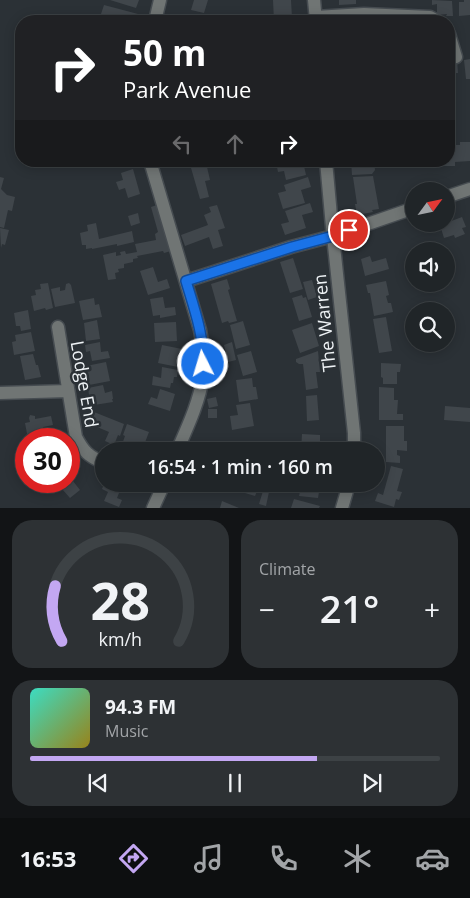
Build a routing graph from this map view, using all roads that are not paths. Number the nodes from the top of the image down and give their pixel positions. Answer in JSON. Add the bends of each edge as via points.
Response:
{"nodes":[{"id":1,"x":160,"y":0,"type":"edge"},
{"id":2,"x":314,"y":0,"type":"edge"},
{"id":3,"x":156,"y":15,"type":"edge"},
{"id":4,"x":316,"y":15,"type":"edge"},
{"id":5,"x":354,"y":15,"type":"edge"},
{"id":6,"x":386,"y":15,"type":"edge"},
{"id":7,"x":455,"y":54,"type":"edge"},
{"id":8,"x":456,"y":57,"type":"dead end"},
{"id":9,"x":152,"y":167,"type":"edge"},
{"id":10,"x":327,"y":167,"type":"edge"},
{"id":11,"x":470,"y":189,"type":"edge"},
{"id":12,"x":455,"y":194,"type":"edge"},
{"id":13,"x":405,"y":211,"type":"edge"},
{"id":14,"x":333,"y":236,"type":"junction"},
{"id":15,"x":186,"y":281,"type":"junction"},
{"id":16,"x":58,"y":328,"type":"dead end"},
{"id":17,"x":68,"y":391,"type":"junction"},
{"id":18,"x":0,"y":393,"type":"edge"},
{"id":19,"x":181,"y":442,"type":"edge"},
{"id":20,"x":354,"y":442,"type":"edge"},
{"id":21,"x":95,"y":459,"type":"edge"},
{"id":22,"x":159,"y":492,"type":"edge"},
{"id":23,"x":347,"y":492,"type":"edge"},
{"id":24,"x":153,"y":508,"type":"edge"},
{"id":25,"x":342,"y":508,"type":"edge"}],
"edges":[{"from":1,"to":3,"type":"street"},
{"from":2,"to":4,"type":"street"},
{"from":5,"to":6,"type":"street"},
{"from":7,"to":8,"type":"street"},
{"from":9,"to":15,"type":"street"},
{"from":10,"to":14,"type":"street","name":"The Warren"},
{"from":11,"to":12,"type":"street"},
{"from":13,"to":14,"type":"street"},
{"from":14,"to":15,"type":"street"},
{"from":14,"to":20,"type":"street","name":"The Warren"},
{"from":15,"to":19,"type":"street","via":[[200,330],[203,376]]},
{"from":16,"to":17,"type":"street","name":"Lodge End"},
{"from":17,"to":18,"type":"street"},
{"from":17,"to":21,"type":"street","name":"Lodge End","via":[[76,437],[82,448]]},
{"from":22,"to":24,"type":"street"},
{"from":23,"to":25,"type":"street"}]}
